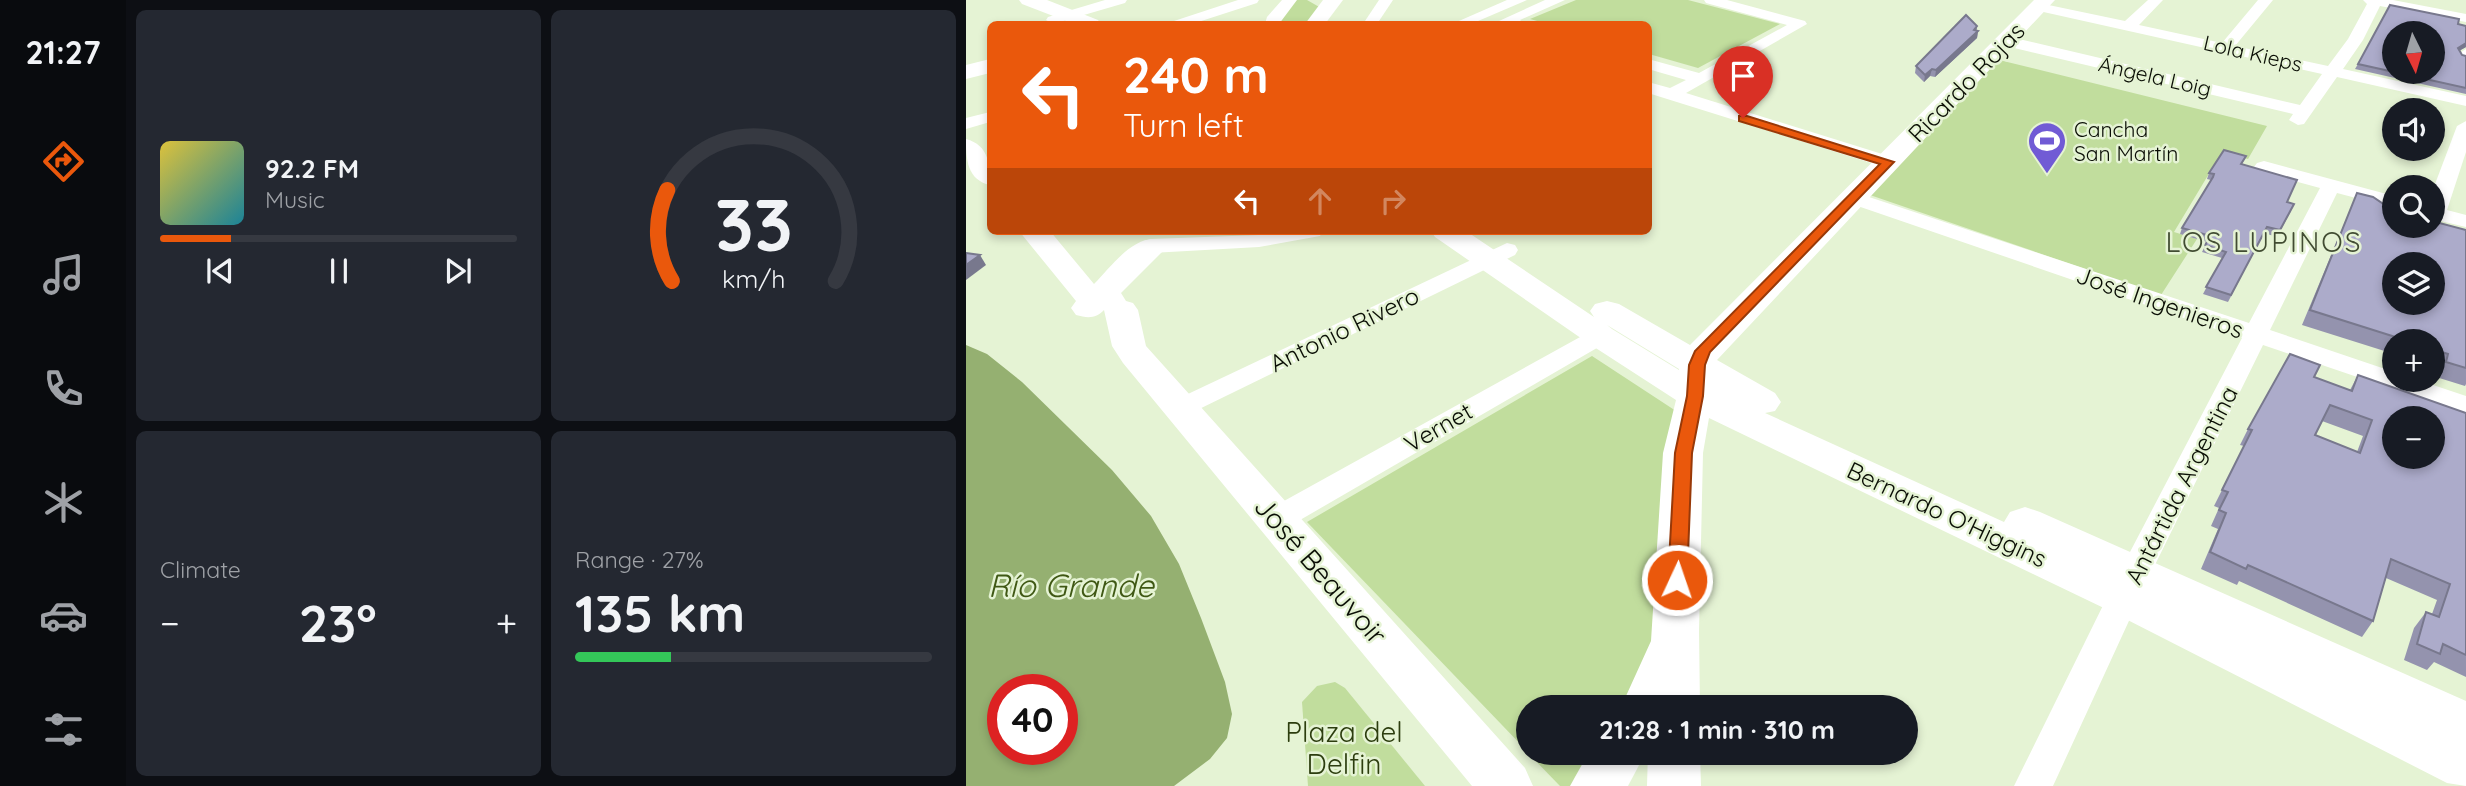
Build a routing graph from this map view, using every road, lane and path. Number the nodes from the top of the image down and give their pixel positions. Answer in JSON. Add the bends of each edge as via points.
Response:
{"nodes":[{"id":1,"x":1003,"y":0,"type":"edge"},
{"id":2,"x":1029,"y":0,"type":"edge"},
{"id":3,"x":1120,"y":0,"type":"edge"},
{"id":4,"x":1252,"y":0,"type":"edge"},
{"id":5,"x":1290,"y":0,"type":"edge"},
{"id":6,"x":1386,"y":0,"type":"edge"},
{"id":7,"x":1520,"y":0,"type":"edge"},
{"id":8,"x":1558,"y":0,"type":"edge"},
{"id":9,"x":1711,"y":0,"type":"edge"},
{"id":10,"x":2156,"y":0,"type":"edge"},
{"id":11,"x":2266,"y":0,"type":"edge"},
{"id":12,"x":2374,"y":0,"type":"edge"},
{"id":13,"x":2042,"y":4,"type":"edge"},
{"id":14,"x":1331,"y":6,"type":"edge"},
{"id":15,"x":2466,"y":18,"type":"edge"},
{"id":16,"x":1061,"y":20,"type":"edge"},
{"id":17,"x":1188,"y":21,"type":"edge"},
{"id":18,"x":1272,"y":21,"type":"edge"},
{"id":19,"x":1318,"y":21,"type":"edge"},
{"id":20,"x":1372,"y":21,"type":"edge"},
{"id":21,"x":1467,"y":21,"type":"edge"},
{"id":22,"x":1514,"y":21,"type":"edge"},
{"id":23,"x":2129,"y":26,"type":"junction"},
{"id":24,"x":2006,"y":41,"type":"junction"},
{"id":25,"x":2226,"y":47,"type":"junction"},
{"id":26,"x":987,"y":61,"type":"edge"},
{"id":27,"x":1652,"y":65,"type":"edge"},
{"id":28,"x":966,"y":66,"type":"edge"},
{"id":29,"x":987,"y":67,"type":"edge"},
{"id":30,"x":2332,"y":71,"type":"junction"},
{"id":31,"x":966,"y":72,"type":"edge"},
{"id":32,"x":1701,"y":79,"type":"junction"},
{"id":33,"x":1652,"y":88,"type":"edge"},
{"id":34,"x":1671,"y":95,"type":"junction"},
{"id":35,"x":2466,"y":102,"type":"edge"},
{"id":36,"x":987,"y":118,"type":"edge"},
{"id":37,"x":966,"y":124,"type":"edge"},
{"id":38,"x":2466,"y":126,"type":"edge"},
{"id":39,"x":966,"y":147,"type":"edge"},
{"id":40,"x":1888,"y":162,"type":"junction"},
{"id":41,"x":2264,"y":167,"type":"edge"},
{"id":42,"x":987,"y":173,"type":"edge"},
{"id":43,"x":966,"y":176,"type":"edge"},
{"id":44,"x":2445,"y":182,"type":"edge"},
{"id":45,"x":2331,"y":185,"type":"junction"},
{"id":46,"x":1853,"y":198,"type":"junction"},
{"id":47,"x":2382,"y":199,"type":"edge"},
{"id":48,"x":987,"y":200,"type":"edge"},
{"id":49,"x":2445,"y":215,"type":"edge"},
{"id":50,"x":2466,"y":221,"type":"edge"},
{"id":51,"x":1019,"y":235,"type":"edge"},
{"id":52,"x":1037,"y":235,"type":"edge"},
{"id":53,"x":1291,"y":235,"type":"edge"},
{"id":54,"x":1457,"y":235,"type":"edge"},
{"id":55,"x":1157,"y":238,"type":"edge"},
{"id":56,"x":1490,"y":247,"type":"edge"},
{"id":57,"x":1101,"y":307,"type":"junction"},
{"id":58,"x":2258,"y":335,"type":"junction"},
{"id":59,"x":1600,"y":336,"type":"junction"},
{"id":60,"x":1696,"y":380,"type":"junction"},
{"id":61,"x":2466,"y":405,"type":"edge"},
{"id":62,"x":1180,"y":408,"type":"junction"},
{"id":63,"x":1277,"y":519,"type":"junction"},
{"id":64,"x":2129,"y":585,"type":"junction"},
{"id":65,"x":1675,"y":631,"type":"junction"},
{"id":66,"x":1651,"y":695,"type":"edge"},
{"id":67,"x":1675,"y":695,"type":"edge"},
{"id":68,"x":2466,"y":725,"type":"edge"},
{"id":69,"x":1611,"y":765,"type":"edge"},
{"id":70,"x":1674,"y":765,"type":"edge"},
{"id":71,"x":2466,"y":765,"type":"edge"},
{"id":72,"x":1506,"y":786,"type":"edge"},
{"id":73,"x":1597,"y":786,"type":"edge"},
{"id":74,"x":1674,"y":786,"type":"edge"},
{"id":75,"x":2033,"y":786,"type":"edge"}],
"edges":[{"from":1,"to":16,"type":"street"},
{"from":2,"to":16,"type":"street"},
{"from":3,"to":16,"type":"street"},
{"from":4,"to":17,"type":"street"},
{"from":5,"to":18,"type":"street"},
{"from":6,"to":20,"type":"street"},
{"from":7,"to":21,"type":"street"},
{"from":8,"to":22,"type":"street"},
{"from":9,"to":32,"type":"street","via":[[1801,24]]},
{"from":10,"to":23,"type":"street"},
{"from":11,"to":25,"type":"street"},
{"from":12,"to":15,"type":"street"},
{"from":12,"to":30,"type":"street","via":[[2355,40]]},
{"from":13,"to":23,"type":"street","name":"Lola Kieps"},
{"from":13,"to":24,"type":"street","name":"Ricardo Rojas"},
{"from":14,"to":19,"type":"street"},
{"from":23,"to":25,"type":"street","name":"Lola Kieps"},
{"from":24,"to":30,"type":"street","name":"Ángela Loig","via":[[2301,115]]},
{"from":24,"to":40,"type":"street","name":"Ricardo Rojas"},
{"from":25,"to":30,"type":"street","name":"Lola Kieps"},
{"from":26,"to":28,"type":"street"},
{"from":27,"to":32,"type":"street"},
{"from":29,"to":31,"type":"street"},
{"from":30,"to":35,"type":"street","name":"Lola Kieps"},
{"from":32,"to":34,"type":"street"},
{"from":33,"to":34,"type":"street"},
{"from":34,"to":40,"type":"street"},
{"from":36,"to":37,"type":"street"},
{"from":38,"to":44,"type":"street"},
{"from":39,"to":42,"type":"street"},
{"from":40,"to":46,"type":"street","name":"Ricardo Rojas"},
{"from":41,"to":45,"type":"street"},
{"from":43,"to":48,"type":"street"},
{"from":45,"to":47,"type":"street"},
{"from":45,"to":58,"type":"street","name":"Antártida Argentina"},
{"from":46,"to":58,"type":"street","name":"José Ingenieros"},
{"from":46,"to":60,"type":"street","name":"Ricardo Rojas","via":[[1711,341],[1703,351]]},
{"from":49,"to":50,"type":"street"},
{"from":51,"to":57,"type":"street","name":"José Beauvoir"},
{"from":52,"to":57,"type":"street","name":"José Beauvoir"},
{"from":53,"to":55,"type":"street","via":[[1259,241]]},
{"from":54,"to":56,"type":"street","name":"Bernardo O'Higgins"},
{"from":55,"to":57,"type":"street"},
{"from":56,"to":59,"type":"street","name":"Bernardo O'Higgins"},
{"from":56,"to":60,"type":"street","name":"Bernardo O'Higgins"},
{"from":56,"to":62,"type":"street","name":"Antonio Rivero"},
{"from":57,"to":62,"type":"street","name":"José Beauvoir","via":[[1109,341],[1135,355]]},
{"from":58,"to":61,"type":"street","name":"José Ingenieros"},
{"from":58,"to":64,"type":"street","name":"Antártida Argentina"},
{"from":59,"to":60,"type":"street","name":"Bernardo O'Higgins"},
{"from":59,"to":63,"type":"street","name":"Vernet"},
{"from":60,"to":64,"type":"street","name":"Bernardo O'Higgins"},
{"from":60,"to":65,"type":"street","name":"Ricardo Rojas","via":[[1683,453]]},
{"from":62,"to":63,"type":"street","name":"José Beauvoir"},
{"from":63,"to":72,"type":"street","name":"José Beauvoir"},
{"from":64,"to":68,"type":"street","name":"Bernardo O'Higgins"},
{"from":64,"to":71,"type":"street","name":"Bernardo O'Higgins"},
{"from":64,"to":75,"type":"street","name":"Antártida Argentina"},
{"from":65,"to":66,"type":"street","name":"Ricardo Rojas"},
{"from":65,"to":67,"type":"street","name":"Ricardo Rojas"},
{"from":69,"to":73,"type":"street"},
{"from":70,"to":74,"type":"street"}]}
